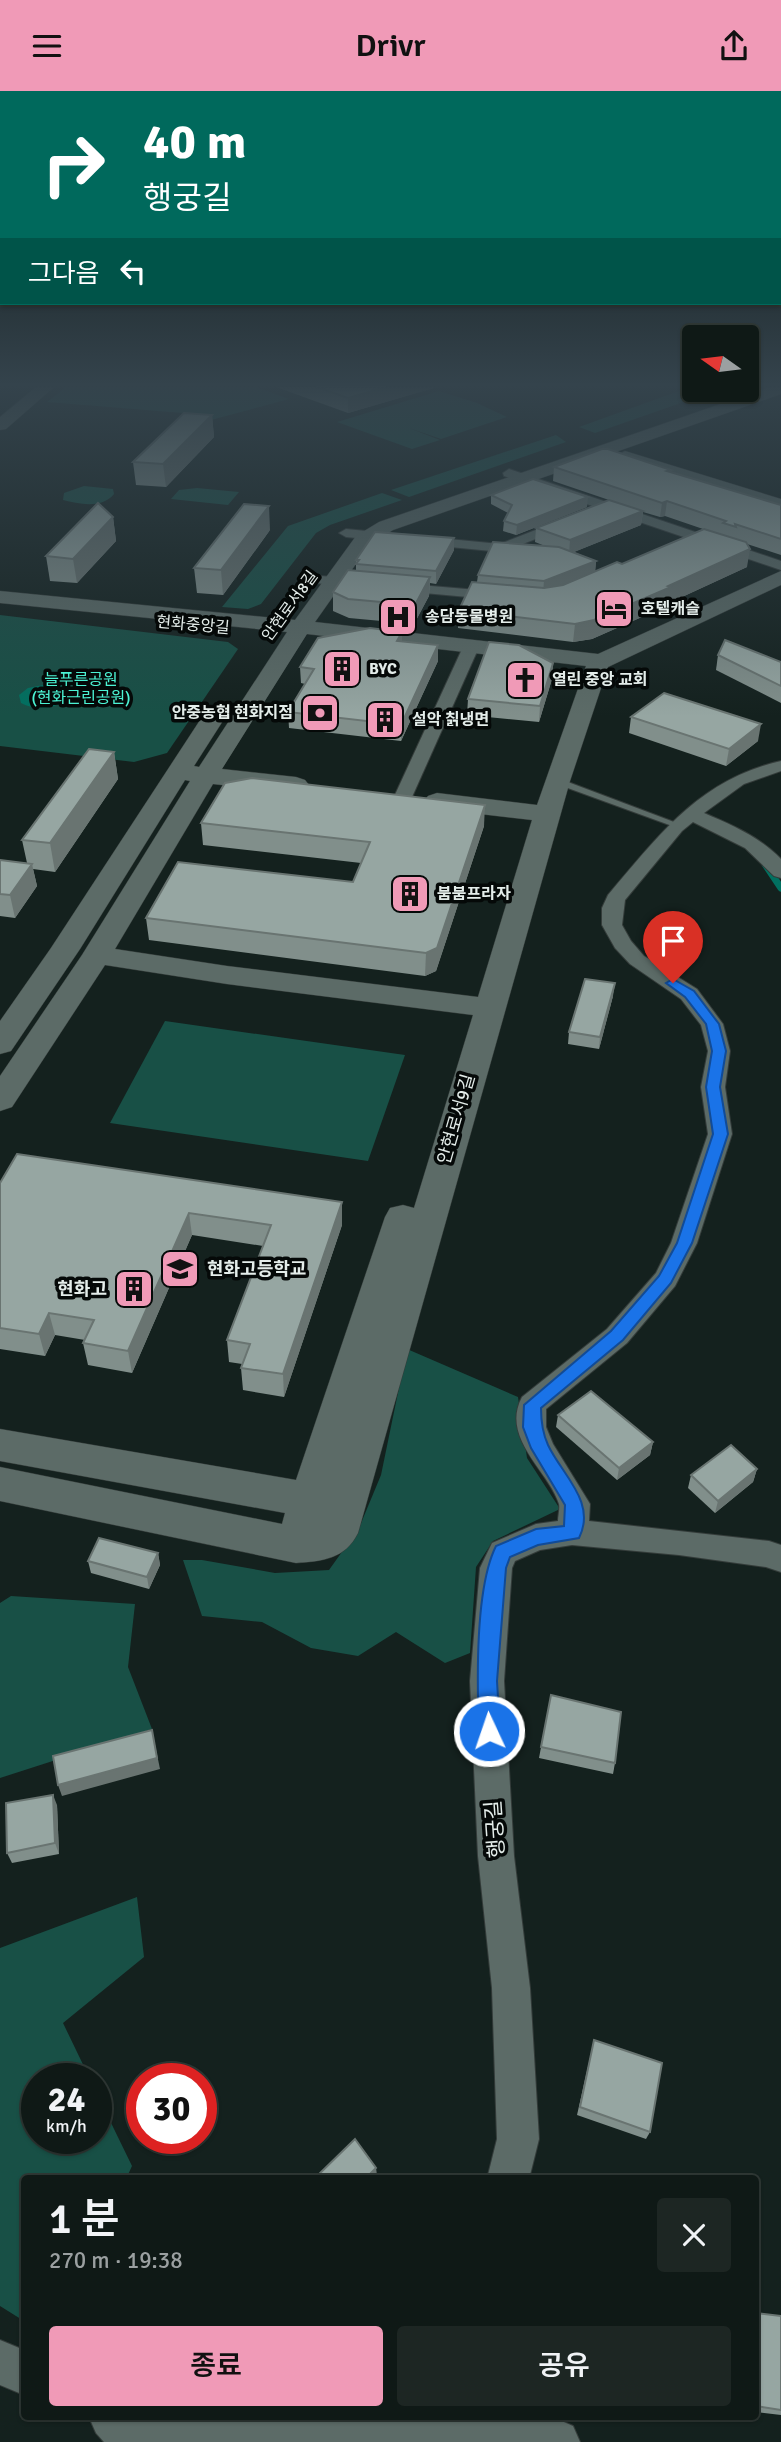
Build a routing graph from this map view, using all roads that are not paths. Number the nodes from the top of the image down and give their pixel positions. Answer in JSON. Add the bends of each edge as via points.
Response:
{"nodes":[{"id":1,"x":452,"y":497,"type":"edge"},
{"id":2,"x":461,"y":497,"type":"edge"},
{"id":3,"x":578,"y":497,"type":"edge"},
{"id":4,"x":737,"y":497,"type":"edge"},
{"id":5,"x":754,"y":497,"type":"edge"},
{"id":6,"x":781,"y":505,"type":"edge"},
{"id":7,"x":607,"y":507,"type":"junction"},
{"id":8,"x":781,"y":512,"type":"edge"},
{"id":9,"x":345,"y":533,"type":"junction"},
{"id":10,"x":369,"y":535,"type":"junction"},
{"id":11,"x":696,"y":537,"type":"junction"},
{"id":12,"x":671,"y":548,"type":"edge"},
{"id":13,"x":781,"y":566,"type":"edge"},
{"id":14,"x":781,"y":572,"type":"edge"},
{"id":15,"x":781,"y":577,"type":"edge"},
{"id":16,"x":332,"y":581,"type":"junction"},
{"id":17,"x":300,"y":590,"type":"junction"},
{"id":18,"x":0,"y":597,"type":"edge"},
{"id":19,"x":518,"y":598,"type":"edge"},
{"id":20,"x":0,"y":607,"type":"edge"},
{"id":21,"x":286,"y":629,"type":"junction"},
{"id":22,"x":470,"y":650,"type":"junction"},
{"id":23,"x":594,"y":663,"type":"junction"},
{"id":24,"x":781,"y":766,"type":"edge"},
{"id":25,"x":176,"y":773,"type":"junction"},
{"id":26,"x":206,"y":775,"type":"junction"},
{"id":27,"x":557,"y":781,"type":"junction"},
{"id":28,"x":324,"y":788,"type":"edge"},
{"id":29,"x":376,"y":794,"type":"edge"},
{"id":30,"x":403,"y":797,"type":"junction"},
{"id":31,"x":540,"y":813,"type":"junction"},
{"id":32,"x":684,"y":820,"type":"junction"},
{"id":33,"x":781,"y":872,"type":"edge"},
{"id":34,"x":97,"y":955,"type":"junction"},
{"id":35,"x":480,"y":1007,"type":"junction"},
{"id":36,"x":0,"y":1044,"type":"edge"},
{"id":37,"x":0,"y":1100,"type":"edge"},
{"id":38,"x":0,"y":1445,"type":"edge"},
{"id":39,"x":0,"y":1484,"type":"edge"},
{"id":40,"x":327,"y":1503,"type":"junction"},
{"id":41,"x":572,"y":1532,"type":"junction"},
{"id":42,"x":781,"y":1559,"type":"edge"},
{"id":43,"x":509,"y":2175,"type":"edge"},
{"id":44,"x":0,"y":2362,"type":"edge"},
{"id":45,"x":21,"y":2372,"type":"edge"},
{"id":46,"x":115,"y":2420,"type":"edge"},
{"id":47,"x":253,"y":2420,"type":"edge"},
{"id":48,"x":429,"y":2425,"type":"edge"},
{"id":49,"x":135,"y":2442,"type":"edge"},
{"id":50,"x":557,"y":2442,"type":"edge"}],
"edges":[{"from":1,"to":9,"type":"street","name":"안현로서8길"},
{"from":2,"to":10,"type":"street","name":"안현로서8길"},
{"from":3,"to":7,"type":"street"},
{"from":4,"to":8,"type":"street"},
{"from":5,"to":6,"type":"street"},
{"from":7,"to":10,"type":"street","via":[[502,548]]},
{"from":7,"to":11,"type":"street"},
{"from":9,"to":10,"type":"street"},
{"from":9,"to":17,"type":"street","name":"안현로서8길"},
{"from":10,"to":16,"type":"street","name":"안현로서8길"},
{"from":11,"to":12,"type":"street"},
{"from":11,"to":13,"type":"street"},
{"from":14,"to":23,"type":"street"},
{"from":15,"to":23,"type":"street"},
{"from":16,"to":17,"type":"street"},
{"from":16,"to":19,"type":"street","name":"안현로서8길"},
{"from":16,"to":21,"type":"street","name":"안현로서8길"},
{"from":17,"to":21,"type":"street","name":"안현로서8길"},
{"from":18,"to":21,"type":"street"},
{"from":20,"to":21,"type":"street","name":"현화중앙길"},
{"from":21,"to":22,"type":"street","name":"현화중앙길"},
{"from":21,"to":25,"type":"street","name":"안현로서8길"},
{"from":21,"to":26,"type":"street","name":"안현로서8길"},
{"from":22,"to":23,"type":"street","name":"현화중앙길"},
{"from":22,"to":30,"type":"street"},
{"from":23,"to":27,"type":"street","name":"안현로서9길"},
{"from":23,"to":31,"type":"street","name":"안현로서9길"},
{"from":24,"to":32,"type":"street","via":[[738,780]]},
{"from":25,"to":26,"type":"street"},
{"from":25,"to":36,"type":"street","name":"안현로서8길"},
{"from":26,"to":28,"type":"street"},
{"from":26,"to":34,"type":"street","name":"안현로서8길"},
{"from":27,"to":31,"type":"street","name":"안현로서9길"},
{"from":27,"to":32,"type":"lane"},
{"from":29,"to":30,"type":"street"},
{"from":30,"to":31,"type":"street"},
{"from":31,"to":35,"type":"street","name":"안현로서9길"},
{"from":32,"to":33,"type":"street","via":[[730,831],[773,860]]},
{"from":32,"to":41,"type":"street","via":[[615,899],[612,925],[637,960],[689,994],[712,1024],[719,1051],[713,1087],[720,1134],[684,1243],[666,1279],[617,1336],[532,1405],[532,1427],[540,1448],[575,1504]]},
{"from":34,"to":35,"type":"street"},
{"from":34,"to":37,"type":"street","name":"안현로서8길"},
{"from":35,"to":40,"type":"street","name":"안현로서9길"},
{"from":38,"to":40,"type":"street"},
{"from":39,"to":40,"type":"street","name":"안현로서9길","via":[[296,1545]]},
{"from":41,"to":42,"type":"street","name":"행궁길","via":[[678,1542]]},
{"from":41,"to":43,"type":"street","name":"행궁길","via":[[536,1537],[502,1552],[496,1568],[487,1681],[518,2139]]},
{"from":44,"to":45,"type":"street"},
{"from":46,"to":49,"type":"street"},
{"from":47,"to":48,"type":"street"},
{"from":48,"to":50,"type":"street"}]}
